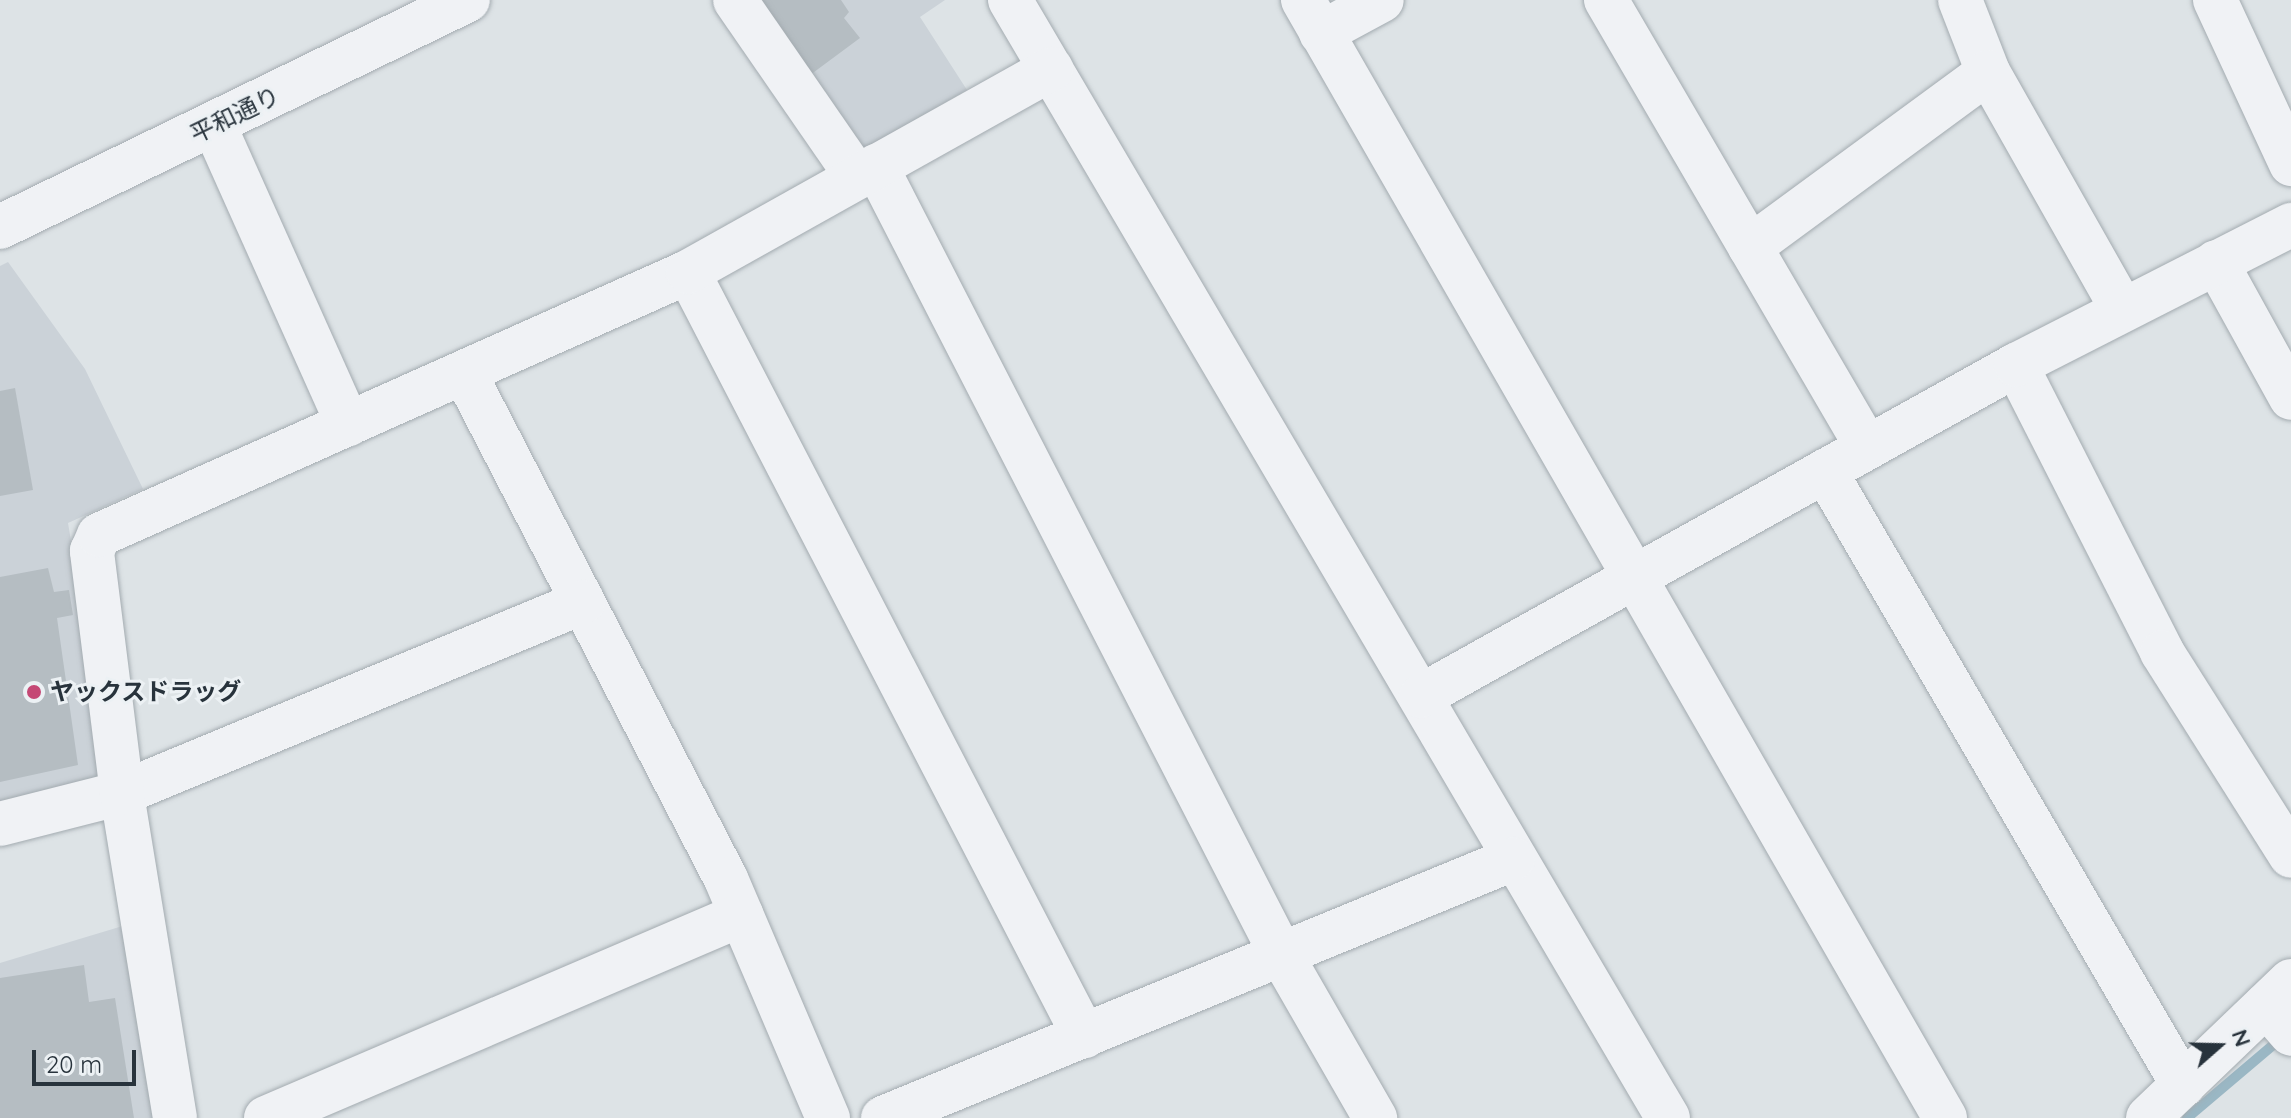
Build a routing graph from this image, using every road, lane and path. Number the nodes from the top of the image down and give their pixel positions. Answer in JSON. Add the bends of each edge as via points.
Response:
{"nodes":[{"id":1,"x":468,"y":0,"type":"edge"},
{"id":2,"x":735,"y":0,"type":"edge"},
{"id":3,"x":1010,"y":0,"type":"edge"},
{"id":4,"x":1382,"y":0,"type":"edge"},
{"id":5,"x":1606,"y":0,"type":"edge"},
{"id":6,"x":1960,"y":0,"type":"edge"},
{"id":7,"x":2215,"y":0,"type":"edge"},
{"id":8,"x":1312,"y":16,"type":"edge"},
{"id":9,"x":1051,"y":69,"type":"junction"},
{"id":10,"x":1988,"y":72,"type":"junction"},
{"id":11,"x":214,"y":125,"type":"junction"},
{"id":12,"x":2291,"y":164,"type":"edge"},
{"id":13,"x":867,"y":171,"type":"junction"},
{"id":14,"x":2291,"y":225,"type":"edge"},
{"id":15,"x":0,"y":227,"type":"edge"},
{"id":16,"x":1750,"y":247,"type":"junction"},
{"id":17,"x":2216,"y":262,"type":"junction"},
{"id":18,"x":688,"y":272,"type":"junction"},
{"id":19,"x":2122,"y":309,"type":"junction"},
{"id":20,"x":2016,"y":365,"type":"junction"},
{"id":21,"x":464,"y":372,"type":"junction"},
{"id":22,"x":2291,"y":398,"type":"edge"},
{"id":23,"x":348,"y":424,"type":"junction"},
{"id":24,"x":1867,"y":447,"type":"junction"},
{"id":25,"x":1825,"y":471,"type":"junction"},
{"id":26,"x":1633,"y":578,"type":"junction"},
{"id":27,"x":583,"y":602,"type":"junction"},
{"id":28,"x":1421,"y":696,"type":"junction"},
{"id":29,"x":122,"y":793,"type":"junction"},
{"id":30,"x":0,"y":824,"type":"edge"},
{"id":31,"x":2291,"y":856,"type":"edge"},
{"id":32,"x":1513,"y":859,"type":"junction"},
{"id":33,"x":741,"y":915,"type":"junction"},
{"id":34,"x":1282,"y":956,"type":"junction"},
{"id":35,"x":2283,"y":1007,"type":"edge"},
{"id":36,"x":1084,"y":1036,"type":"junction"},
{"id":37,"x":2183,"y":1085,"type":"junction"},
{"id":38,"x":175,"y":1118,"type":"edge"},
{"id":39,"x":266,"y":1118,"type":"edge"},
{"id":40,"x":828,"y":1118,"type":"edge"},
{"id":41,"x":883,"y":1118,"type":"edge"},
{"id":42,"x":1375,"y":1118,"type":"edge"},
{"id":43,"x":1668,"y":1118,"type":"edge"},
{"id":44,"x":1945,"y":1118,"type":"edge"},
{"id":45,"x":2148,"y":1118,"type":"edge"}],
"edges":[{"from":1,"to":11,"type":"street","name":"平和通り"},
{"from":2,"to":13,"type":"street"},
{"from":3,"to":9,"type":"street"},
{"from":4,"to":8,"type":"street"},
{"from":5,"to":16,"type":"street"},
{"from":6,"to":10,"type":"street"},
{"from":7,"to":12,"type":"street"},
{"from":8,"to":26,"type":"street"},
{"from":9,"to":13,"type":"street"},
{"from":9,"to":28,"type":"street"},
{"from":10,"to":16,"type":"street"},
{"from":10,"to":19,"type":"street"},
{"from":11,"to":15,"type":"street","name":"平和通り"},
{"from":11,"to":23,"type":"street"},
{"from":13,"to":18,"type":"street"},
{"from":13,"to":34,"type":"street"},
{"from":14,"to":17,"type":"street"},
{"from":16,"to":24,"type":"street"},
{"from":17,"to":19,"type":"street"},
{"from":17,"to":22,"type":"street"},
{"from":18,"to":21,"type":"street"},
{"from":18,"to":36,"type":"street"},
{"from":19,"to":20,"type":"street"},
{"from":20,"to":24,"type":"street"},
{"from":20,"to":31,"type":"street","via":[[2162,652]]},
{"from":21,"to":23,"type":"street"},
{"from":21,"to":27,"type":"street"},
{"from":23,"to":29,"type":"street","via":[[99,535],[92,551]]},
{"from":24,"to":25,"type":"street"},
{"from":25,"to":26,"type":"street"},
{"from":25,"to":37,"type":"street"},
{"from":26,"to":28,"type":"street"},
{"from":26,"to":44,"type":"street"},
{"from":27,"to":29,"type":"street"},
{"from":27,"to":33,"type":"street"},
{"from":28,"to":32,"type":"street"},
{"from":29,"to":30,"type":"street"},
{"from":29,"to":38,"type":"street"},
{"from":32,"to":34,"type":"street"},
{"from":32,"to":43,"type":"street"},
{"from":33,"to":39,"type":"street"},
{"from":33,"to":40,"type":"street"},
{"from":34,"to":36,"type":"street"},
{"from":34,"to":42,"type":"street"},
{"from":35,"to":37,"type":"street"},
{"from":36,"to":41,"type":"street"},
{"from":37,"to":45,"type":"street"}]}
